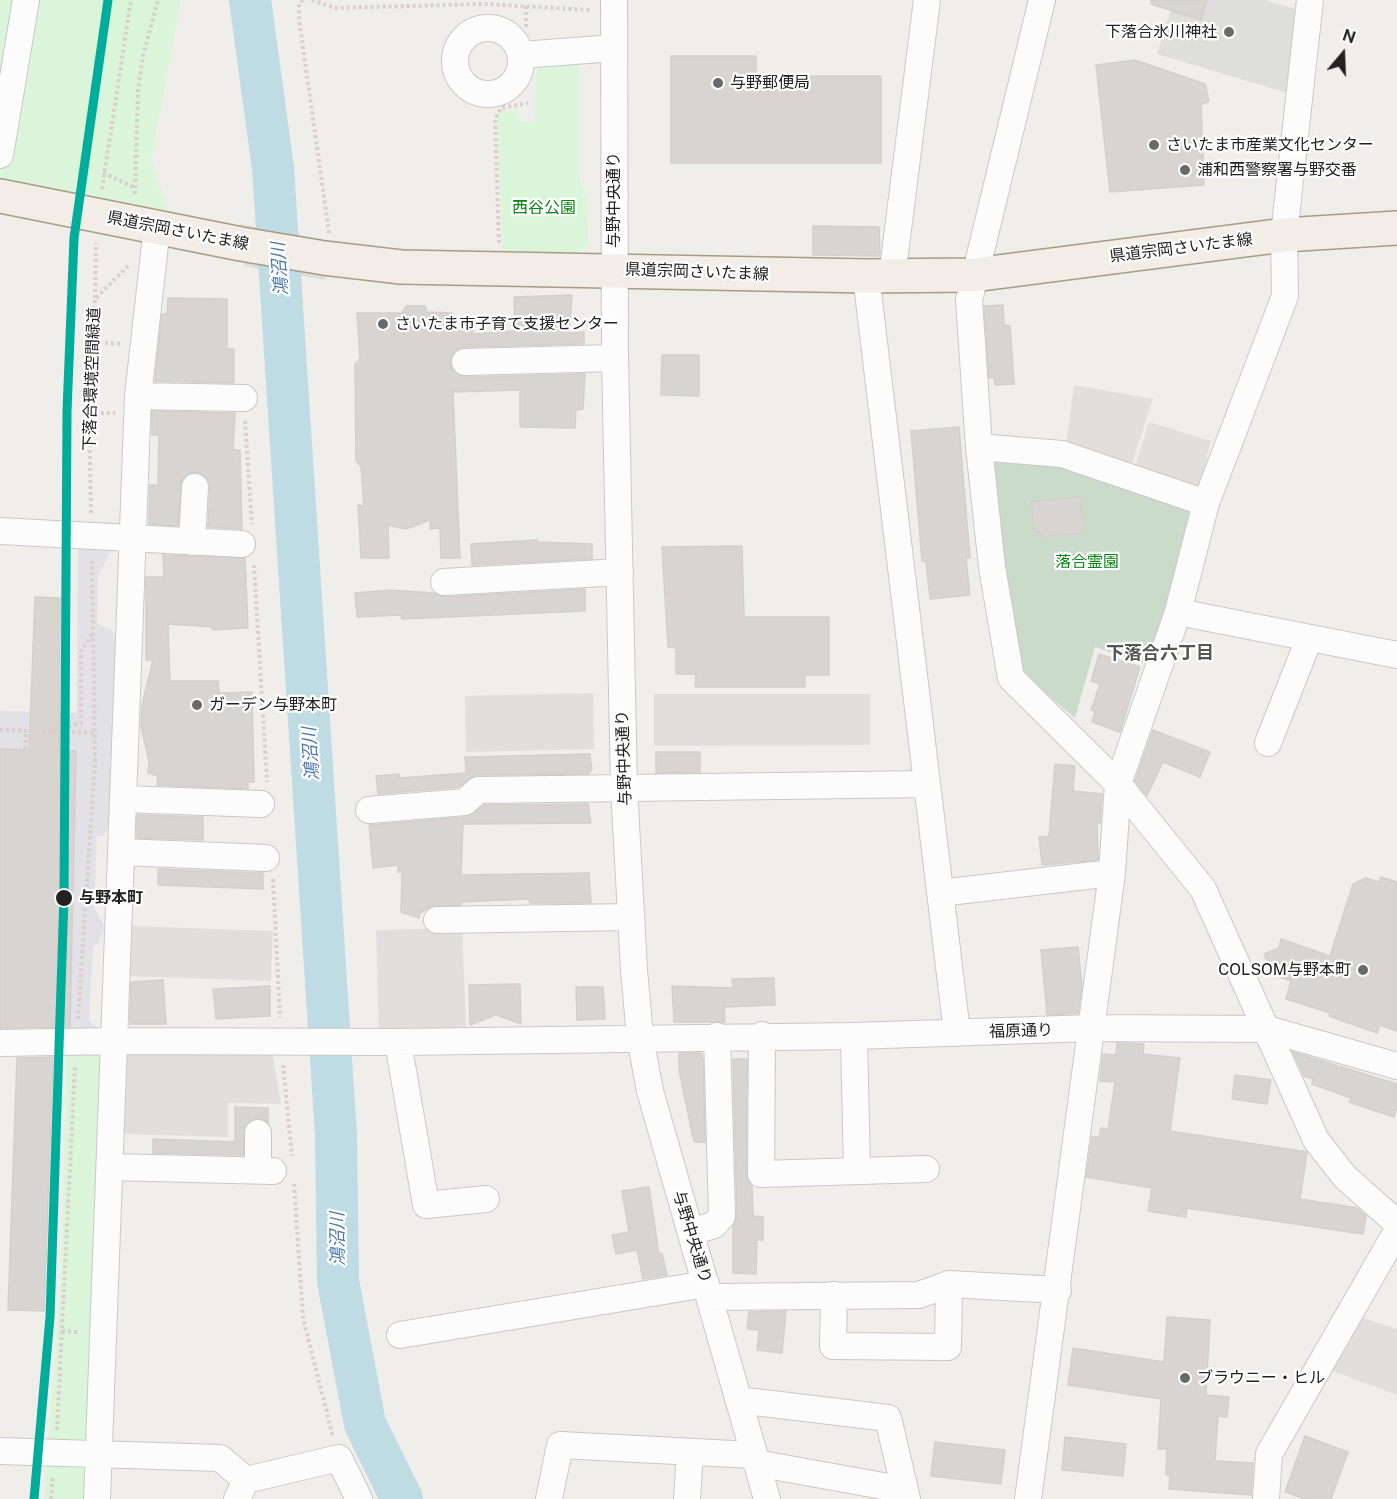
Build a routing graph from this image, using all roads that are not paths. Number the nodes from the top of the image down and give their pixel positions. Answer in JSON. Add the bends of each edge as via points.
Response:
{"nodes":[{"id":1,"x":26,"y":0,"type":"edge"},
{"id":2,"x":927,"y":0,"type":"edge"},
{"id":3,"x":1042,"y":0,"type":"edge"},
{"id":4,"x":1310,"y":0,"type":"edge"},
{"id":5,"x":603,"y":5,"type":"edge"},
{"id":6,"x":614,"y":48,"type":"junction"},
{"id":7,"x":521,"y":55,"type":"dead end"},
{"id":8,"x":0,"y":155,"type":"edge"},
{"id":9,"x":0,"y":196,"type":"edge"},
{"id":10,"x":157,"y":227,"type":"junction"},
{"id":11,"x":1397,"y":228,"type":"edge"},
{"id":12,"x":1284,"y":235,"type":"junction"},
{"id":13,"x":615,"y":270,"type":"junction"},
{"id":14,"x":974,"y":275,"type":"junction"},
{"id":15,"x":879,"y":276,"type":"junction"},
{"id":16,"x":615,"y":358,"type":"junction"},
{"id":17,"x":465,"y":362,"type":"dead end"},
{"id":18,"x":138,"y":396,"type":"junction"},
{"id":19,"x":244,"y":398,"type":"road end"},
{"id":20,"x":979,"y":447,"type":"junction"},
{"id":21,"x":195,"y":487,"type":"dead end"},
{"id":22,"x":1206,"y":502,"type":"junction"},
{"id":23,"x":0,"y":531,"type":"edge"},
{"id":24,"x":133,"y":539,"type":"junction"},
{"id":25,"x":192,"y":542,"type":"junction"},
{"id":26,"x":249,"y":545,"type":"road end"},
{"id":27,"x":620,"y":572,"type":"junction"},
{"id":28,"x":444,"y":582,"type":"dead end"},
{"id":29,"x":1178,"y":612,"type":"junction"},
{"id":30,"x":1309,"y":639,"type":"junction"},
{"id":31,"x":1397,"y":655,"type":"edge"},
{"id":32,"x":1268,"y":743,"type":"dead end"},
{"id":33,"x":927,"y":784,"type":"junction"},
{"id":34,"x":1118,"y":784,"type":"junction"},
{"id":35,"x":624,"y":787,"type":"junction"},
{"id":36,"x":264,"y":796,"type":"road end"},
{"id":37,"x":123,"y":799,"type":"junction"},
{"id":38,"x":369,"y":810,"type":"dead end"},
{"id":39,"x":122,"y":852,"type":"junction"},
{"id":40,"x":269,"y":864,"type":"road end"},
{"id":41,"x":1113,"y":873,"type":"junction"},
{"id":42,"x":940,"y":893,"type":"junction"},
{"id":43,"x":631,"y":917,"type":"junction"},
{"id":44,"x":437,"y":920,"type":"dead end"},
{"id":45,"x":1092,"y":1028,"type":"junction"},
{"id":46,"x":1267,"y":1029,"type":"junction"},
{"id":47,"x":957,"y":1033,"type":"junction"},
{"id":48,"x":762,"y":1035,"type":"junction"},
{"id":49,"x":717,"y":1036,"type":"junction"},
{"id":50,"x":854,"y":1036,"type":"junction"},
{"id":51,"x":640,"y":1037,"type":"junction"},
{"id":52,"x":115,"y":1041,"type":"junction"},
{"id":53,"x":398,"y":1042,"type":"junction"},
{"id":54,"x":0,"y":1043,"type":"edge"},
{"id":55,"x":1397,"y":1066,"type":"edge"},
{"id":56,"x":258,"y":1133,"type":"dead end"},
{"id":57,"x":111,"y":1167,"type":"junction"},
{"id":58,"x":927,"y":1169,"type":"dead end"},
{"id":59,"x":857,"y":1171,"type":"junction"},
{"id":60,"x":486,"y":1199,"type":"dead end"},
{"id":61,"x":1397,"y":1223,"type":"edge"},
{"id":62,"x":1397,"y":1231,"type":"edge"},
{"id":63,"x":691,"y":1232,"type":"junction"},
{"id":64,"x":949,"y":1284,"type":"junction"},
{"id":65,"x":708,"y":1290,"type":"junction"},
{"id":66,"x":1058,"y":1290,"type":"junction"},
{"id":67,"x":834,"y":1295,"type":"junction"},
{"id":68,"x":399,"y":1335,"type":"dead end"},
{"id":69,"x":738,"y":1400,"type":"junction"},
{"id":70,"x":0,"y":1451,"type":"edge"},
{"id":71,"x":690,"y":1452,"type":"junction"},
{"id":72,"x":99,"y":1455,"type":"junction"},
{"id":73,"x":754,"y":1459,"type":"junction"},
{"id":74,"x":242,"y":1490,"type":"edge"},
{"id":75,"x":906,"y":1494,"type":"edge"},
{"id":76,"x":97,"y":1499,"type":"edge"},
{"id":77,"x":359,"y":1499,"type":"edge"},
{"id":78,"x":549,"y":1499,"type":"edge"},
{"id":79,"x":687,"y":1499,"type":"edge"},
{"id":80,"x":767,"y":1499,"type":"edge"},
{"id":81,"x":1028,"y":1499,"type":"edge"},
{"id":82,"x":1266,"y":1499,"type":"edge"}],
"edges":[{"from":1,"to":8,"type":"street"},
{"from":2,"to":15,"type":"street"},
{"from":3,"to":14,"type":"street"},
{"from":4,"to":12,"type":"street"},
{"from":5,"to":6,"type":"street","name":"与野中央通り"},
{"from":6,"to":7,"type":"street"},
{"from":6,"to":13,"type":"street","name":"与野中央通り"},
{"from":9,"to":10,"type":"main road","name":"県道宗岡さいたま線"},
{"from":10,"to":13,"type":"main road","name":"県道宗岡さいたま線","via":[[241,244],[326,247],[401,267]]},
{"from":10,"to":18,"type":"street"},
{"from":11,"to":12,"type":"main road","name":"県道宗岡さいたま線"},
{"from":12,"to":14,"type":"main road","name":"県道宗岡さいたま線"},
{"from":12,"to":22,"type":"street","via":[[1285,296]]},
{"from":13,"to":15,"type":"main road","name":"県道宗岡さいたま線"},
{"from":13,"to":16,"type":"street","name":"与野中央通り"},
{"from":14,"to":15,"type":"main road","name":"県道宗岡さいたま線"},
{"from":14,"to":20,"type":"street","via":[[969,300]]},
{"from":15,"to":33,"type":"street"},
{"from":16,"to":17,"type":"street"},
{"from":16,"to":27,"type":"street","name":"与野中央通り"},
{"from":18,"to":19,"type":"street"},
{"from":18,"to":24,"type":"street"},
{"from":20,"to":22,"type":"street","via":[[1062,454]]},
{"from":20,"to":34,"type":"street","via":[[992,567],[1011,678]]},
{"from":21,"to":25,"type":"street"},
{"from":22,"to":29,"type":"street"},
{"from":23,"to":24,"type":"street"},
{"from":24,"to":25,"type":"street"},
{"from":24,"to":37,"type":"street"},
{"from":25,"to":26,"type":"street"},
{"from":27,"to":28,"type":"street"},
{"from":27,"to":35,"type":"street","name":"与野中央通り"},
{"from":29,"to":30,"type":"street"},
{"from":29,"to":34,"type":"street"},
{"from":30,"to":31,"type":"street"},
{"from":30,"to":32,"type":"street"},
{"from":33,"to":35,"type":"street"},
{"from":33,"to":42,"type":"street"},
{"from":34,"to":41,"type":"street"},
{"from":34,"to":46,"type":"street","via":[[1203,889]]},
{"from":35,"to":38,"type":"street","via":[[478,790],[465,802]]},
{"from":35,"to":43,"type":"street","name":"与野中央通り"},
{"from":36,"to":37,"type":"street"},
{"from":37,"to":39,"type":"street"},
{"from":39,"to":40,"type":"street"},
{"from":39,"to":52,"type":"street"},
{"from":41,"to":42,"type":"street"},
{"from":41,"to":45,"type":"street"},
{"from":42,"to":47,"type":"street"},
{"from":43,"to":44,"type":"street"},
{"from":43,"to":51,"type":"street","name":"与野中央通り"},
{"from":45,"to":46,"type":"street","name":"福原通り"},
{"from":45,"to":47,"type":"street","name":"福原通り"},
{"from":45,"to":66,"type":"street"},
{"from":46,"to":55,"type":"street","name":"福原通り"},
{"from":46,"to":61,"type":"street","via":[[1316,1140],[1327,1156]]},
{"from":47,"to":50,"type":"street","name":"福原通り"},
{"from":48,"to":49,"type":"street","name":"福原通り"},
{"from":48,"to":50,"type":"street","name":"福原通り"},
{"from":48,"to":59,"type":"street","via":[[761,1174]]},
{"from":49,"to":51,"type":"street","name":"福原通り"},
{"from":49,"to":63,"type":"street","via":[[722,1216],[714,1225]]},
{"from":50,"to":59,"type":"street"},
{"from":51,"to":53,"type":"street","name":"福原通り"},
{"from":51,"to":63,"type":"street","name":"与野中央通り","via":[[650,1091]]},
{"from":52,"to":53,"type":"street","name":"福原通り"},
{"from":52,"to":54,"type":"street","name":"福原通り"},
{"from":52,"to":57,"type":"street"},
{"from":53,"to":60,"type":"street","via":[[426,1205]]},
{"from":56,"to":57,"type":"street","via":[[279,1170]]},
{"from":57,"to":72,"type":"street"},
{"from":58,"to":59,"type":"street"},
{"from":62,"to":82,"type":"street","via":[[1269,1454]]},
{"from":63,"to":65,"type":"street","name":"与野中央通り"},
{"from":64,"to":66,"type":"street"},
{"from":64,"to":67,"type":"street","via":[[919,1295]]},
{"from":64,"to":67,"type":"street","via":[[948,1347],[833,1346]]},
{"from":65,"to":67,"type":"street"},
{"from":65,"to":68,"type":"street"},
{"from":65,"to":69,"type":"street","name":"与野中央通り"},
{"from":66,"to":81,"type":"street"},
{"from":69,"to":73,"type":"street","name":"与野中央通り"},
{"from":69,"to":75,"type":"street","via":[[888,1418]]},
{"from":70,"to":72,"type":"street"},
{"from":71,"to":73,"type":"street"},
{"from":71,"to":78,"type":"street","via":[[560,1445]]},
{"from":71,"to":79,"type":"street"},
{"from":72,"to":74,"type":"street","via":[[220,1458]]},
{"from":72,"to":76,"type":"street"},
{"from":73,"to":75,"type":"street"},
{"from":73,"to":80,"type":"street","name":"与野中央通り"},
{"from":74,"to":77,"type":"street","via":[[339,1458]]}]}
